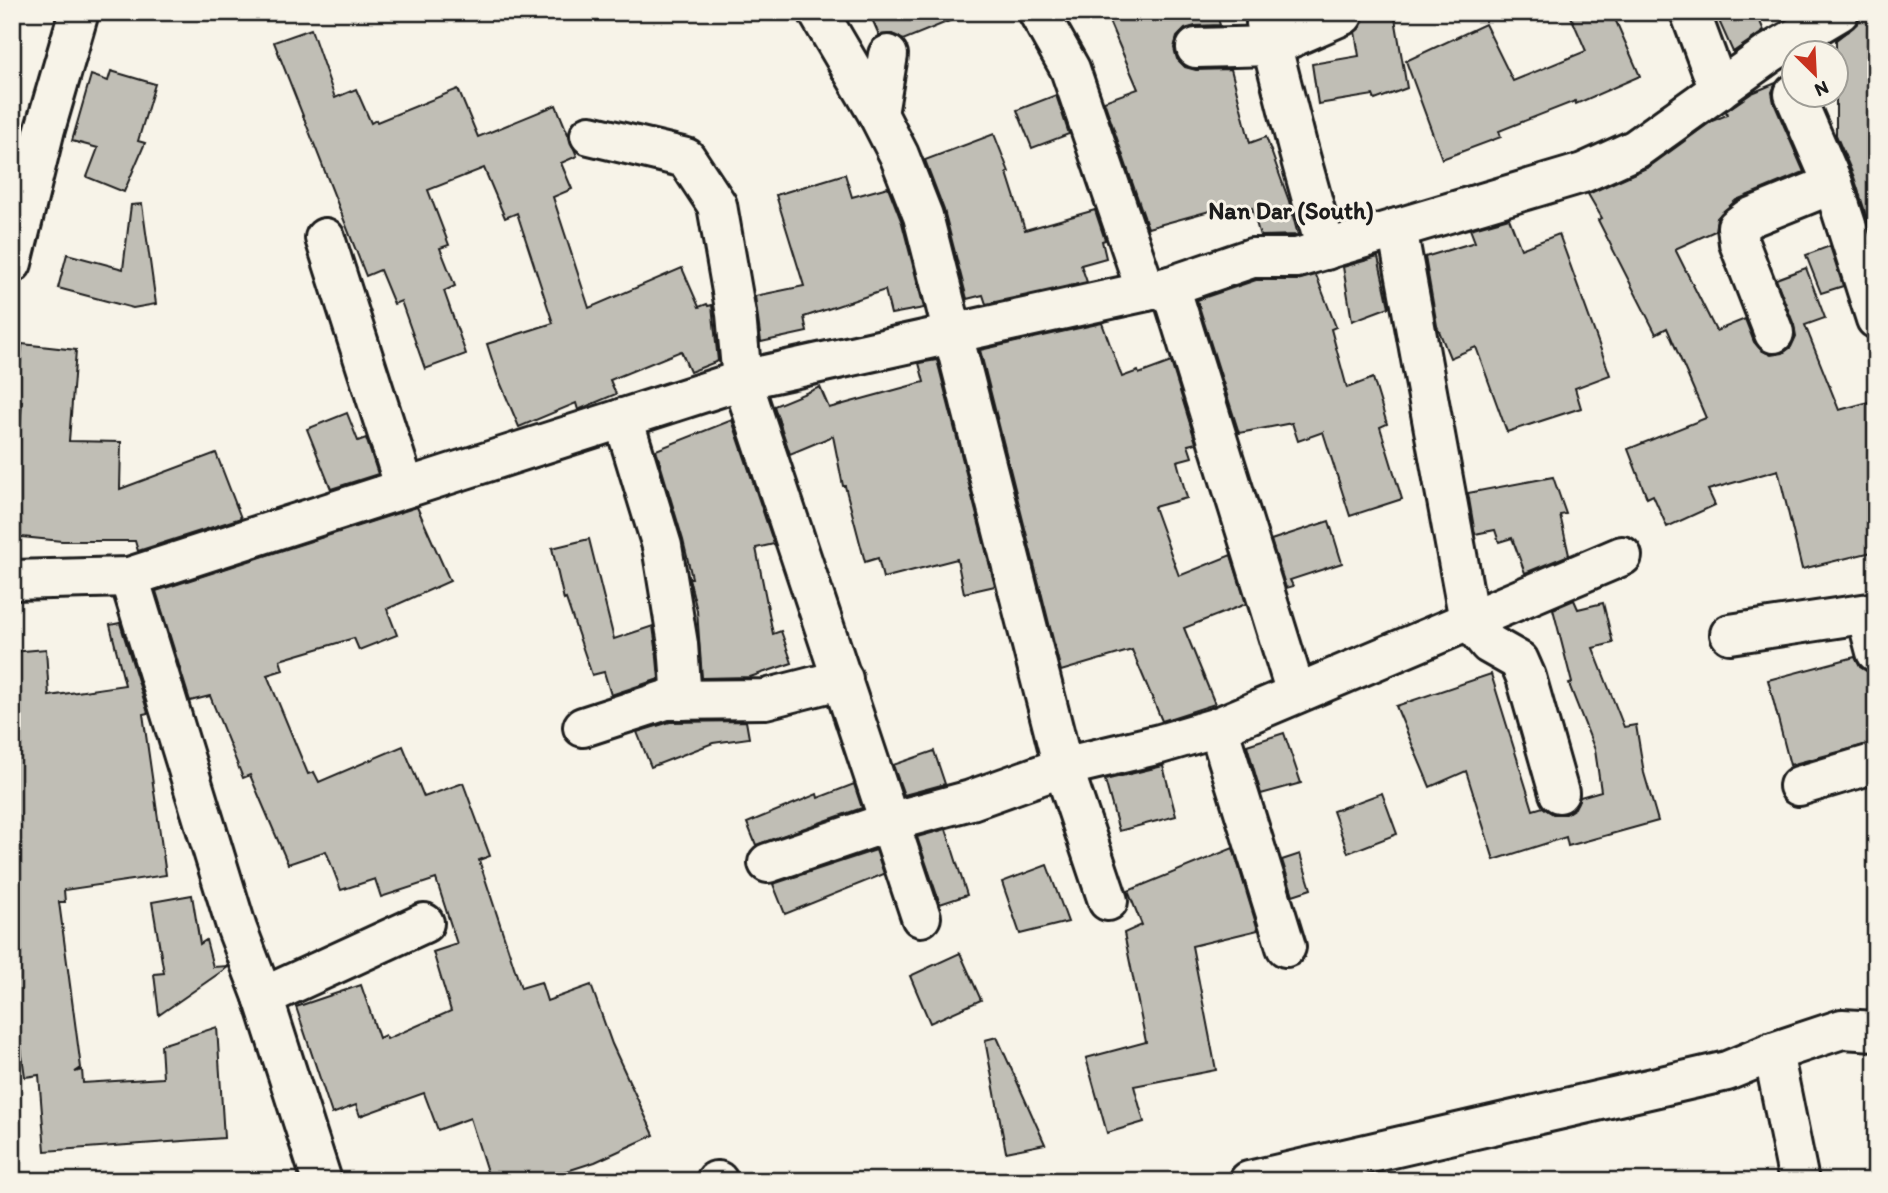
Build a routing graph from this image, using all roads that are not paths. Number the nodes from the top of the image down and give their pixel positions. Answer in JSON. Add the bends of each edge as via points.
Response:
{"nodes":[{"id":1,"x":79,"y":12,"type":"edge"},
{"id":2,"x":818,"y":12,"type":"edge"},
{"id":3,"x":1038,"y":12,"type":"edge"},
{"id":4,"x":1690,"y":12,"type":"edge"},
{"id":5,"x":1839,"y":12,"type":"edge"},
{"id":6,"x":1343,"y":15,"type":"dead end"},
{"id":7,"x":1269,"y":35,"type":"junction"},
{"id":8,"x":1196,"y":48,"type":"dead end"},
{"id":9,"x":1770,"y":53,"type":"junction"},
{"id":10,"x":888,"y":55,"type":"dead end"},
{"id":11,"x":1780,"y":70,"type":"edge"},
{"id":12,"x":1719,"y":90,"type":"junction"},
{"id":13,"x":1800,"y":108,"type":"edge"},
{"id":14,"x":878,"y":114,"type":"junction"},
{"id":15,"x":590,"y":135,"type":"dead end"},
{"id":16,"x":1833,"y":184,"type":"junction"},
{"id":17,"x":1397,"y":228,"type":"junction"},
{"id":18,"x":325,"y":239,"type":"dead end"},
{"id":19,"x":1326,"y":250,"type":"junction"},
{"id":20,"x":12,"y":263,"type":"edge"},
{"id":21,"x":1158,"y":288,"type":"junction"},
{"id":22,"x":1876,"y":319,"type":"edge"},
{"id":23,"x":954,"y":333,"type":"junction"},
{"id":24,"x":1774,"y":333,"type":"dead end"},
{"id":25,"x":742,"y":380,"type":"junction"},
{"id":26,"x":623,"y":418,"type":"junction"},
{"id":27,"x":405,"y":488,"type":"junction"},
{"id":28,"x":1622,"y":556,"type":"dead end"},
{"id":29,"x":129,"y":577,"type":"junction"},
{"id":30,"x":12,"y":580,"type":"edge"},
{"id":31,"x":1871,"y":613,"type":"edge"},
{"id":32,"x":1469,"y":620,"type":"junction"},
{"id":33,"x":1730,"y":634,"type":"dead end"},
{"id":34,"x":1876,"y":652,"type":"edge"},
{"id":35,"x":843,"y":679,"type":"junction"},
{"id":36,"x":1296,"y":693,"type":"junction"},
{"id":37,"x":682,"y":700,"type":"junction"},
{"id":38,"x":583,"y":727,"type":"dead end"},
{"id":39,"x":1218,"y":727,"type":"junction"},
{"id":40,"x":1876,"y":763,"type":"edge"},
{"id":41,"x":1063,"y":766,"type":"junction"},
{"id":42,"x":1799,"y":786,"type":"dead end"},
{"id":43,"x":1559,"y":793,"type":"dead end"},
{"id":44,"x":889,"y":822,"type":"junction"},
{"id":45,"x":768,"y":863,"type":"dead end"},
{"id":46,"x":1108,"y":901,"type":"dead end"},
{"id":47,"x":920,"y":917,"type":"dead end"},
{"id":48,"x":424,"y":923,"type":"dead end"},
{"id":49,"x":1286,"y":947,"type":"dead end"},
{"id":50,"x":263,"y":997,"type":"junction"},
{"id":51,"x":1876,"y":1008,"type":"edge"},
{"id":52,"x":1859,"y":1030,"type":"edge"},
{"id":53,"x":1773,"y":1052,"type":"junction"},
{"id":54,"x":322,"y":1181,"type":"edge"},
{"id":55,"x":1249,"y":1181,"type":"edge"},
{"id":56,"x":1799,"y":1181,"type":"edge"}],
"edges":[{"from":1,"to":20,"type":"street"},
{"from":2,"to":14,"type":"street"},
{"from":3,"to":21,"type":"street","via":[[1070,69]]},
{"from":4,"to":12,"type":"street"},
{"from":5,"to":9,"type":"street"},
{"from":6,"to":7,"type":"street"},
{"from":7,"to":8,"type":"street"},
{"from":7,"to":19,"type":"street"},
{"from":9,"to":11,"type":"street"},
{"from":9,"to":12,"type":"street"},
{"from":10,"to":14,"type":"street"},
{"from":12,"to":17,"type":"street","via":[[1636,149],[1583,173]]},
{"from":13,"to":16,"type":"street"},
{"from":14,"to":23,"type":"street","via":[[923,216]]},
{"from":15,"to":25,"type":"street","via":[[686,158],[717,205]]},
{"from":16,"to":22,"type":"street"},
{"from":16,"to":24,"type":"street","via":[[1737,227]]},
{"from":17,"to":19,"type":"street"},
{"from":17,"to":32,"type":"street"},
{"from":18,"to":27,"type":"street"},
{"from":19,"to":21,"type":"street","via":[[1297,258],[1252,258]]},
{"from":21,"to":23,"type":"street"},
{"from":21,"to":36,"type":"street"},
{"from":23,"to":25,"type":"street"},
{"from":23,"to":41,"type":"street"},
{"from":25,"to":26,"type":"street"},
{"from":25,"to":35,"type":"street"},
{"from":26,"to":27,"type":"street"},
{"from":26,"to":37,"type":"street","via":[[662,547]]},
{"from":27,"to":29,"type":"street"},
{"from":28,"to":32,"type":"street"},
{"from":29,"to":30,"type":"street"},
{"from":29,"to":50,"type":"street","via":[[237,929]]},
{"from":31,"to":33,"type":"street"},
{"from":31,"to":34,"type":"street"},
{"from":32,"to":36,"type":"street"},
{"from":32,"to":43,"type":"street","via":[[1489,644],[1519,661]]},
{"from":35,"to":37,"type":"street","via":[[765,699]]},
{"from":35,"to":44,"type":"street"},
{"from":36,"to":39,"type":"street"},
{"from":37,"to":38,"type":"street","via":[[666,700]]},
{"from":39,"to":41,"type":"street"},
{"from":39,"to":49,"type":"street"},
{"from":40,"to":42,"type":"street"},
{"from":41,"to":44,"type":"street","via":[[971,800]]},
{"from":41,"to":46,"type":"street"},
{"from":44,"to":45,"type":"street"},
{"from":44,"to":47,"type":"street"},
{"from":48,"to":50,"type":"street"},
{"from":50,"to":54,"type":"street"},
{"from":51,"to":52,"type":"street"},
{"from":52,"to":53,"type":"street"},
{"from":53,"to":55,"type":"street","via":[[1727,1071]]},
{"from":53,"to":56,"type":"street"}]}
